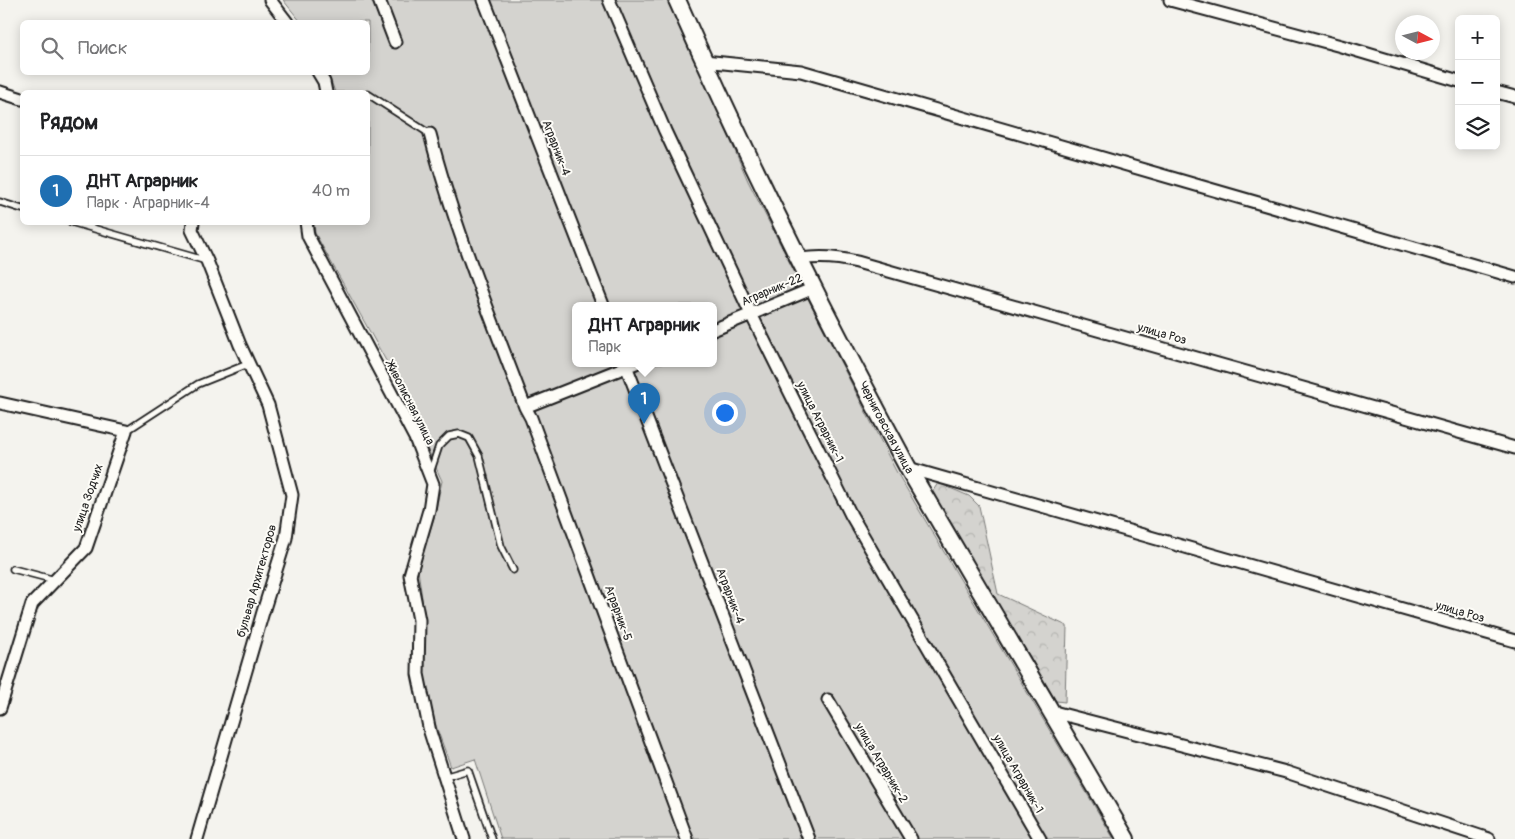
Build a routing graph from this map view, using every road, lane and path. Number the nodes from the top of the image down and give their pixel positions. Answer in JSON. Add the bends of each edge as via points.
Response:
{"nodes":[{"id":1,"x":270,"y":0,"type":"edge"},
{"id":2,"x":379,"y":0,"type":"edge"},
{"id":3,"x":484,"y":0,"type":"edge"},
{"id":4,"x":609,"y":0,"type":"edge"},
{"id":5,"x":677,"y":0,"type":"edge"},
{"id":6,"x":1170,"y":0,"type":"edge"},
{"id":7,"x":285,"y":20,"type":"edge"},
{"id":8,"x":395,"y":42,"type":"dead end"},
{"id":9,"x":704,"y":61,"type":"junction"},
{"id":10,"x":320,"y":75,"type":"edge"},
{"id":11,"x":1455,"y":79,"type":"edge"},
{"id":12,"x":326,"y":90,"type":"edge"},
{"id":13,"x":0,"y":92,"type":"edge"},
{"id":14,"x":1500,"y":93,"type":"edge"},
{"id":15,"x":370,"y":95,"type":"edge"},
{"id":16,"x":1515,"y":97,"type":"edge"},
{"id":17,"x":20,"y":98,"type":"edge"},
{"id":18,"x":430,"y":134,"type":"joint"},
{"id":19,"x":0,"y":202,"type":"edge"},
{"id":20,"x":20,"y":208,"type":"edge"},
{"id":21,"x":81,"y":225,"type":"edge"},
{"id":22,"x":193,"y":225,"type":"edge"},
{"id":23,"x":306,"y":225,"type":"edge"},
{"id":24,"x":800,"y":259,"type":"junction"},
{"id":25,"x":206,"y":261,"type":"junction"},
{"id":26,"x":1515,"y":277,"type":"edge"},
{"id":27,"x":814,"y":288,"type":"junction"},
{"id":28,"x":602,"y":302,"type":"edge"},
{"id":29,"x":751,"y":314,"type":"junction"},
{"id":30,"x":717,"y":328,"type":"edge"},
{"id":31,"x":248,"y":364,"type":"junction"},
{"id":32,"x":622,"y":367,"type":"edge"},
{"id":33,"x":630,"y":367,"type":"edge"},
{"id":34,"x":0,"y":403,"type":"edge"},
{"id":35,"x":530,"y":405,"type":"junction"},
{"id":36,"x":126,"y":431,"type":"junction"},
{"id":37,"x":1515,"y":448,"type":"edge"},
{"id":38,"x":908,"y":468,"type":"junction"},
{"id":39,"x":429,"y":475,"type":"junction"},
{"id":40,"x":13,"y":570,"type":"dead end"},
{"id":41,"x":512,"y":570,"type":"dead end"},
{"id":42,"x":56,"y":580,"type":"junction"},
{"id":43,"x":1515,"y":642,"type":"edge"},
{"id":44,"x":828,"y":700,"type":"dead end"},
{"id":45,"x":0,"y":708,"type":"edge"},
{"id":46,"x":1050,"y":711,"type":"junction"},
{"id":47,"x":444,"y":777,"type":"junction"},
{"id":48,"x":197,"y":839,"type":"edge"},
{"id":49,"x":464,"y":839,"type":"edge"},
{"id":50,"x":492,"y":839,"type":"edge"},
{"id":51,"x":687,"y":839,"type":"edge"},
{"id":52,"x":809,"y":839,"type":"edge"},
{"id":53,"x":911,"y":839,"type":"edge"},
{"id":54,"x":1040,"y":839,"type":"edge"},
{"id":55,"x":1126,"y":839,"type":"edge"},
{"id":56,"x":1489,"y":839,"type":"edge"}],
"edges":[{"from":1,"to":7,"type":"street"},
{"from":2,"to":8,"type":"street"},
{"from":3,"to":28,"type":"street","name":"Аграрник-4"},
{"from":4,"to":29,"type":"street","name":"улица Аграрник-1","via":[[664,131]]},
{"from":5,"to":9,"type":"street","name":"Черниговская улица"},
{"from":6,"to":11,"type":"street"},
{"from":9,"to":24,"type":"street","name":"Черниговская улица"},
{"from":9,"to":26,"type":"street","via":[[801,71]]},
{"from":10,"to":12,"type":"street"},
{"from":13,"to":17,"type":"street"},
{"from":14,"to":16,"type":"street"},
{"from":15,"to":18,"type":"lane"},
{"from":18,"to":35,"type":"street","name":"Аграрник-5","via":[[440,174],[479,285]]},
{"from":19,"to":20,"type":"lane"},
{"from":21,"to":25,"type":"lane"},
{"from":22,"to":25,"type":"street","name":"бульвар Архитекторов"},
{"from":23,"to":39,"type":"street","name":"Живописная улица","via":[[308,236],[415,438]]},
{"from":24,"to":27,"type":"street","name":"Черниговская улица"},
{"from":24,"to":37,"type":"street","name":"улица Роз","via":[[837,257],[857,262]]},
{"from":25,"to":31,"type":"street","name":"бульвар Архитекторов"},
{"from":27,"to":29,"type":"street","name":"Аграрник-22"},
{"from":27,"to":38,"type":"street","name":"Черниговская улица"},
{"from":29,"to":30,"type":"street","name":"Аграрник-22"},
{"from":29,"to":54,"type":"street","name":"улица Аграрник-1","via":[[851,515]]},
{"from":31,"to":36,"type":"lane","via":[[198,384]]},
{"from":31,"to":48,"type":"street","name":"бульвар Архитекторов","via":[[268,405],[292,495],[286,538]]},
{"from":32,"to":35,"type":"street"},
{"from":33,"to":52,"type":"street","name":"Аграрник-4"},
{"from":34,"to":36,"type":"street"},
{"from":35,"to":51,"type":"street","name":"Аграрник-5","via":[[531,418]]},
{"from":36,"to":42,"type":"street","name":"улица Зодчих","via":[[86,548]]},
{"from":38,"to":43,"type":"street","name":"улица Роз"},
{"from":38,"to":46,"type":"street","name":"Черниговская улица"},
{"from":39,"to":41,"type":"lane","via":[[439,446],[449,436],[459,434],[469,438],[479,456],[501,546]]},
{"from":39,"to":47,"type":"street","name":"Живописная улица","via":[[433,484],[429,510],[410,575],[419,620],[418,674],[430,732]]},
{"from":40,"to":42,"type":"lane"},
{"from":42,"to":45,"type":"street","name":"улица Зодчих","via":[[32,604]]},
{"from":44,"to":53,"type":"street","name":"улица Аграрник-2"},
{"from":46,"to":55,"type":"street","name":"Черниговская улица"},
{"from":46,"to":56,"type":"street","via":[[1286,772]]},
{"from":47,"to":49,"type":"street","name":"Живописная улица"},
{"from":47,"to":50,"type":"lane","via":[[468,770]]}]}
